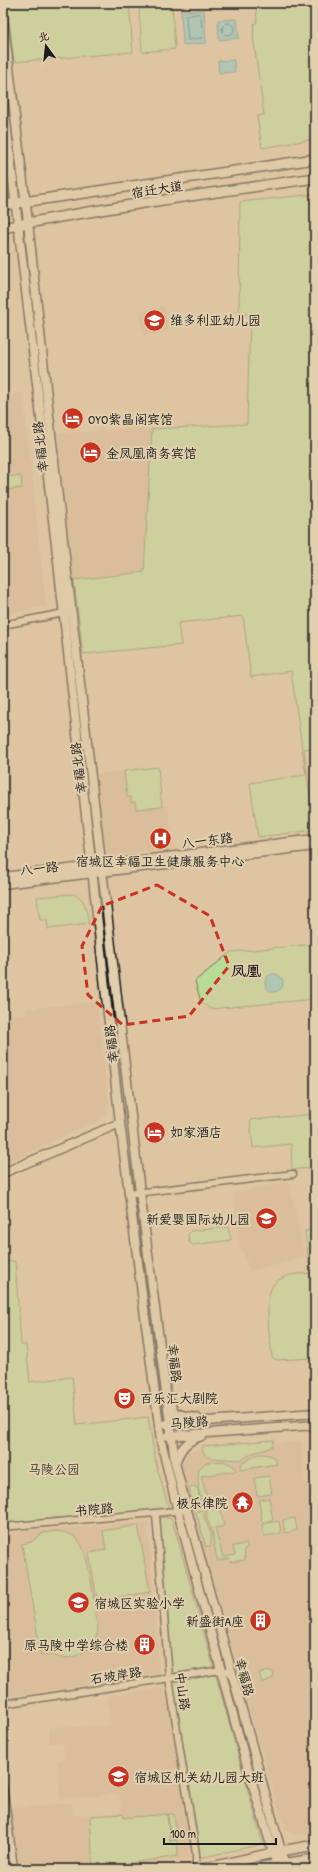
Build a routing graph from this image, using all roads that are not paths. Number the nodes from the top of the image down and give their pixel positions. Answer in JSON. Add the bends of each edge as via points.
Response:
{"nodes":[{"id":1,"x":3,"y":19,"type":"edge"},
{"id":2,"x":3,"y":97,"type":"edge"},
{"id":3,"x":315,"y":159,"type":"edge"},
{"id":4,"x":315,"y":178,"type":"edge"},
{"id":5,"x":21,"y":202,"type":"junction"},
{"id":6,"x":3,"y":205,"type":"edge"},
{"id":7,"x":24,"y":224,"type":"junction"},
{"id":8,"x":3,"y":228,"type":"edge"},
{"id":9,"x":64,"y":613,"type":"junction"},
{"id":10,"x":3,"y":625,"type":"edge"},
{"id":11,"x":315,"y":839,"type":"edge"},
{"id":12,"x":315,"y":846,"type":"edge"},
{"id":13,"x":102,"y":869,"type":"junction"},
{"id":14,"x":93,"y":870,"type":"junction"},
{"id":15,"x":3,"y":877,"type":"edge"},
{"id":16,"x":3,"y":884,"type":"edge"},
{"id":17,"x":120,"y":1122,"type":"junction"},
{"id":18,"x":3,"y":1173,"type":"edge"},
{"id":19,"x":293,"y":1174,"type":"dead end"},
{"id":20,"x":140,"y":1192,"type":"junction"},
{"id":21,"x":128,"y":1194,"type":"junction"},
{"id":22,"x":166,"y":1391,"type":"junction"},
{"id":23,"x":315,"y":1414,"type":"edge"},
{"id":24,"x":214,"y":1420,"type":"junction"},
{"id":25,"x":171,"y":1424,"type":"junction"},
{"id":26,"x":159,"y":1425,"type":"junction"},
{"id":27,"x":315,"y":1425,"type":"edge"},
{"id":28,"x":215,"y":1432,"type":"junction"},
{"id":29,"x":172,"y":1435,"type":"junction"},
{"id":30,"x":161,"y":1437,"type":"junction"},
{"id":31,"x":176,"y":1462,"type":"junction"},
{"id":32,"x":187,"y":1510,"type":"junction"},
{"id":33,"x":178,"y":1512,"type":"junction"},
{"id":34,"x":156,"y":1515,"type":"junction"},
{"id":35,"x":3,"y":1528,"type":"edge"},
{"id":36,"x":221,"y":1670,"type":"junction"},
{"id":37,"x":232,"y":1672,"type":"junction"},
{"id":38,"x":169,"y":1678,"type":"junction"},
{"id":39,"x":3,"y":1704,"type":"edge"},
{"id":40,"x":3,"y":1785,"type":"edge"},
{"id":41,"x":315,"y":1845,"type":"edge"},
{"id":42,"x":277,"y":1852,"type":"junction"},
{"id":43,"x":315,"y":1859,"type":"edge"},
{"id":44,"x":14,"y":1867,"type":"dead end"},
{"id":45,"x":281,"y":1867,"type":"edge"},
{"id":46,"x":196,"y":1869,"type":"edge"},
{"id":47,"x":202,"y":1869,"type":"edge"},
{"id":48,"x":248,"y":1869,"type":"edge"}],
"edges":[{"from":1,"to":5,"type":"main road","name":"幸福北路"},
{"from":2,"to":5,"type":"main road","name":"幸福北路"},
{"from":3,"to":5,"type":"main road","name":"宿迁大道"},
{"from":4,"to":7,"type":"main road","name":"宿迁大道"},
{"from":5,"to":6,"type":"main road","name":"宿迁大道"},
{"from":5,"to":7,"type":"main road","name":"幸福北路"},
{"from":7,"to":8,"type":"main road","name":"宿迁大道"},
{"from":7,"to":9,"type":"main road","name":"幸福北路"},
{"from":7,"to":13,"type":"main road","name":"幸福北路"},
{"from":9,"to":10,"type":"street"},
{"from":9,"to":14,"type":"main road","name":"幸福北路"},
{"from":11,"to":13,"type":"main road","name":"八一东路"},
{"from":12,"to":13,"type":"main road","name":"八一东路"},
{"from":13,"to":14,"type":"main road","name":"八一路"},
{"from":13,"to":20,"type":"main road","name":"幸福路"},
{"from":14,"to":15,"type":"main road","name":"八一路"},
{"from":14,"to":16,"type":"main road","name":"八一路"},
{"from":14,"to":17,"type":"main road","name":"幸福路"},
{"from":17,"to":18,"type":"main road"},
{"from":17,"to":21,"type":"main road","name":"幸福路"},
{"from":19,"to":20,"type":"street"},
{"from":20,"to":21,"type":"street"},
{"from":20,"to":22,"type":"main road","name":"幸福路"},
{"from":21,"to":26,"type":"main road","name":"幸福路"},
{"from":22,"to":24,"type":"main road","via":[[174,1412]]},
{"from":22,"to":25,"type":"main road","name":"幸福路"},
{"from":23,"to":24,"type":"main road","name":"马陵路"},
{"from":24,"to":25,"type":"main road","name":"马陵路"},
{"from":25,"to":26,"type":"main road","name":"马陵路"},
{"from":25,"to":29,"type":"main road","name":"幸福路"},
{"from":26,"to":30,"type":"main road","name":"马陵路"},
{"from":27,"to":28,"type":"main road","name":"马陵路"},
{"from":28,"to":29,"type":"main road","name":"马陵路"},
{"from":28,"to":31,"type":"main road","via":[[189,1441],[182,1447]]},
{"from":29,"to":30,"type":"main road","name":"马陵路"},
{"from":29,"to":31,"type":"main road","name":"幸福路"},
{"from":30,"to":33,"type":"main road","name":"幸福路"},
{"from":31,"to":32,"type":"main road","name":"幸福路"},
{"from":32,"to":33,"type":"street","name":"书院路"},
{"from":32,"to":37,"type":"main road","name":"幸福路"},
{"from":33,"to":34,"type":"street","name":"书院路"},
{"from":33,"to":36,"type":"main road","name":"幸福路"},
{"from":34,"to":35,"type":"street","name":"书院路"},
{"from":34,"to":38,"type":"street","name":"中山路"},
{"from":36,"to":37,"type":"street","name":"石坡岸路"},
{"from":36,"to":38,"type":"street","name":"石坡岸路"},
{"from":36,"to":42,"type":"main road","name":"幸福路"},
{"from":37,"to":42,"type":"main road","name":"幸福路"},
{"from":38,"to":39,"type":"street","name":"石坡岸路"},
{"from":38,"to":46,"type":"street","name":"中山路","via":[[196,1854]]},
{"from":40,"to":44,"type":"street"},
{"from":41,"to":42,"type":"main road"},
{"from":42,"to":45,"type":"main road","name":"幸福路"},
{"from":42,"to":47,"type":"main road"},
{"from":43,"to":45,"type":"main road"},
{"from":45,"to":48,"type":"main road"}]}
